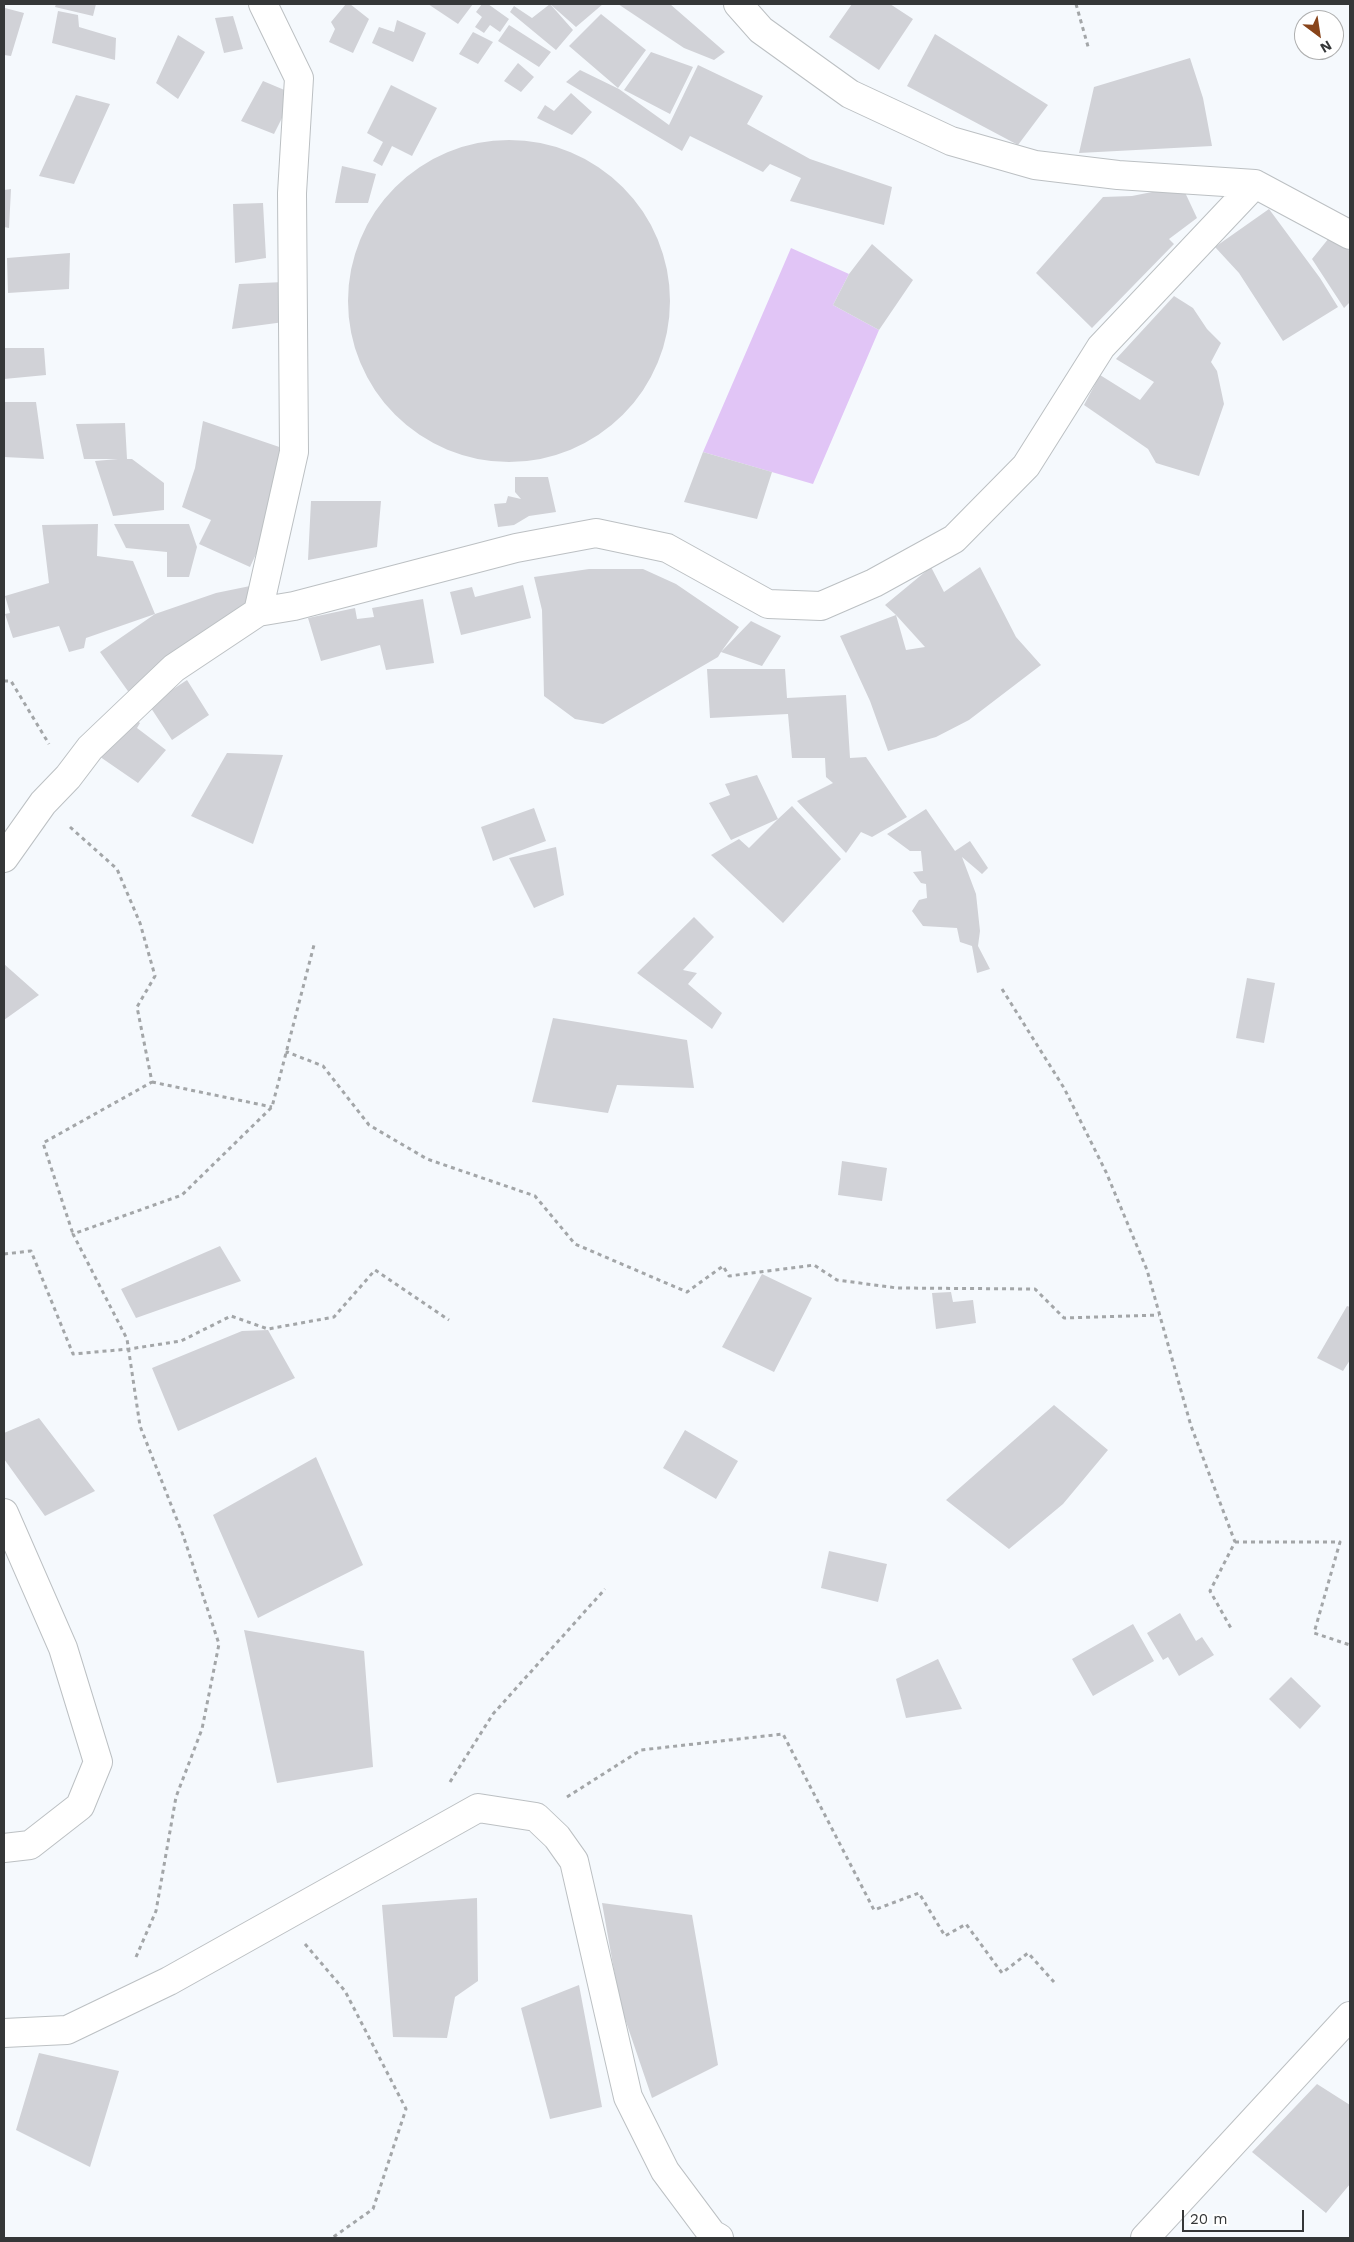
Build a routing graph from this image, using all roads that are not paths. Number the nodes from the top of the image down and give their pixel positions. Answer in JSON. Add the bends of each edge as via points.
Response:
{"nodes":[{"id":1,"x":263,"y":4,"type":"edge"},
{"id":2,"x":738,"y":4,"type":"edge"},
{"id":3,"x":1255,"y":184,"type":"junction"},
{"id":4,"x":1350,"y":234,"type":"edge"},
{"id":5,"x":258,"y":612,"type":"junction"},
{"id":6,"x":4,"y":858,"type":"edge"},
{"id":7,"x":4,"y":1513,"type":"edge"},
{"id":8,"x":4,"y":1848,"type":"edge"},
{"id":9,"x":1350,"y":2016,"type":"edge"},
{"id":10,"x":4,"y":2033,"type":"edge"},
{"id":11,"x":719,"y":2238,"type":"edge"},
{"id":12,"x":1145,"y":2238,"type":"edge"}],
"edges":[{"from":1,"to":5,"type":"street","via":[[299,78],[292,192],[294,452]]},
{"from":2,"to":3,"type":"street","via":[[761,30],[850,94],[951,142],[1036,165],[1118,175]]},
{"from":3,"to":4,"type":"street"},
{"from":3,"to":5,"type":"street","via":[[1101,347],[1026,466],[954,538],[874,583],[821,606],[768,604],[667,548],[596,533],[516,548],[294,606]]},
{"from":5,"to":6,"type":"street","via":[[174,668],[90,748],[43,803]]},
{"from":7,"to":8,"type":"street","via":[[63,1648],[98,1762],[80,1806],[30,1845]]},
{"from":9,"to":12,"type":"street"},
{"from":10,"to":11,"type":"street","via":[[67,2030],[169,1981],[478,1808],[536,1817],[557,1837],[574,1861],[628,2097],[665,2171],[712,2234]]}]}
